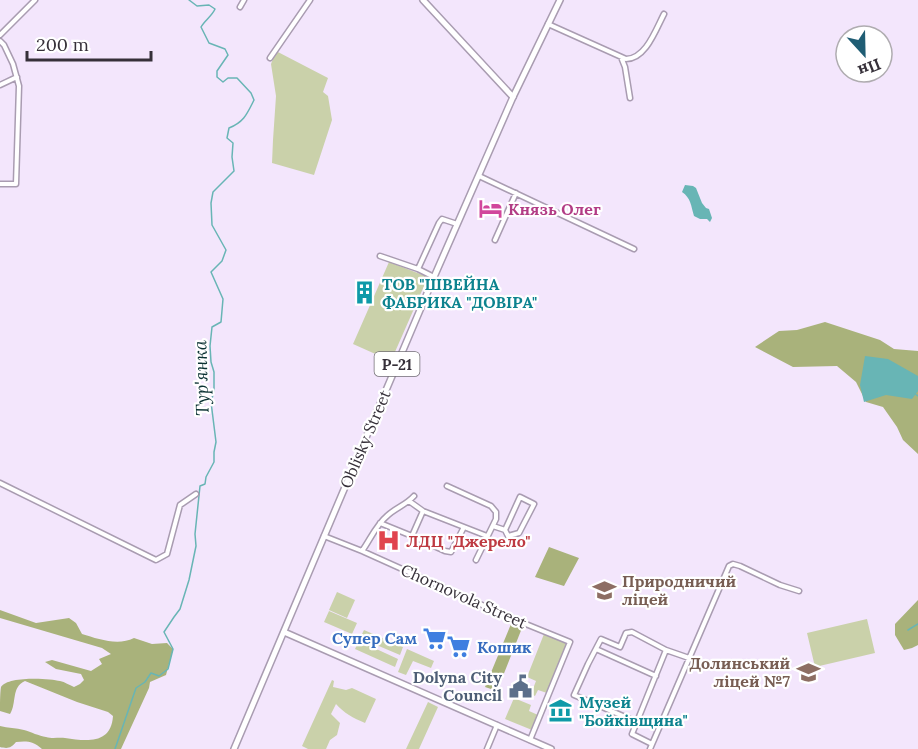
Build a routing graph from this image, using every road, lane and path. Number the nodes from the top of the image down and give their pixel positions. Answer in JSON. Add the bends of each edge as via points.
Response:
{"nodes":[{"id":1,"x":34,"y":0,"type":"edge"},
{"id":2,"x":244,"y":0,"type":"edge"},
{"id":3,"x":310,"y":0,"type":"edge"},
{"id":4,"x":423,"y":0,"type":"edge"},
{"id":5,"x":560,"y":0,"type":"edge"},
{"id":6,"x":240,"y":7,"type":"dead end"},
{"id":7,"x":664,"y":14,"type":"dead end"},
{"id":8,"x":548,"y":24,"type":"junction"},
{"id":9,"x":0,"y":35,"type":"edge"},
{"id":10,"x":0,"y":41,"type":"edge"},
{"id":11,"x":621,"y":57,"type":"junction"},
{"id":12,"x":270,"y":58,"type":"dead end"},
{"id":13,"x":17,"y":77,"type":"junction"},
{"id":14,"x":0,"y":85,"type":"edge"},
{"id":15,"x":513,"y":97,"type":"junction"},
{"id":16,"x":630,"y":98,"type":"dead end"},
{"id":17,"x":479,"y":176,"type":"junction"},
{"id":18,"x":0,"y":183,"type":"edge"},
{"id":19,"x":516,"y":193,"type":"junction"},
{"id":20,"x":458,"y":224,"type":"junction"},
{"id":21,"x":495,"y":240,"type":"dead end"},
{"id":22,"x":634,"y":249,"type":"dead end"},
{"id":23,"x":380,"y":256,"type":"dead end"},
{"id":24,"x":418,"y":269,"type":"junction"},
{"id":25,"x":434,"y":277,"type":"junction"},
{"id":26,"x":0,"y":483,"type":"edge"},
{"id":27,"x":447,"y":486,"type":"dead end"},
{"id":28,"x":196,"y":494,"type":"dead end"},
{"id":29,"x":414,"y":496,"type":"dead end"},
{"id":30,"x":410,"y":501,"type":"junction"},
{"id":31,"x":423,"y":511,"type":"junction"},
{"id":32,"x":380,"y":523,"type":"junction"},
{"id":33,"x":493,"y":525,"type":"junction"},
{"id":34,"x":464,"y":527,"type":"junction"},
{"id":35,"x":504,"y":530,"type":"junction"},
{"id":36,"x":324,"y":536,"type":"junction"},
{"id":37,"x":412,"y":536,"type":"junction"},
{"id":38,"x":487,"y":536,"type":"junction"},
{"id":39,"x":362,"y":551,"type":"junction"},
{"id":40,"x":476,"y":560,"type":"dead end"},
{"id":41,"x":799,"y":591,"type":"dead end"},
{"id":42,"x":284,"y":632,"type":"junction"},
{"id":43,"x":596,"y":649,"type":"junction"},
{"id":44,"x":666,"y":650,"type":"junction"},
{"id":45,"x":689,"y":658,"type":"junction"},
{"id":46,"x":656,"y":676,"type":"junction"},
{"id":47,"x":637,"y":722,"type":"junction"},
{"id":48,"x":497,"y":725,"type":"junction"},
{"id":49,"x":530,"y":740,"type":"junction"},
{"id":50,"x":651,"y":747,"type":"edge"},
{"id":51,"x":234,"y":749,"type":"edge"},
{"id":52,"x":487,"y":749,"type":"edge"},
{"id":53,"x":551,"y":749,"type":"edge"}],
"edges":[{"from":1,"to":9,"type":"street"},
{"from":2,"to":6,"type":"street"},
{"from":3,"to":12,"type":"street"},
{"from":4,"to":15,"type":"main road"},
{"from":5,"to":8,"type":"main road","name":"Oblisky Street","number":"Р-21"},
{"from":7,"to":11,"type":"street","via":[[641,54],[632,59]]},
{"from":8,"to":11,"type":"street"},
{"from":8,"to":15,"type":"main road","name":"Oblisky Street","number":"Р-21"},
{"from":10,"to":13,"type":"street"},
{"from":11,"to":16,"type":"street"},
{"from":13,"to":14,"type":"street"},
{"from":13,"to":18,"type":"street","via":[[16,184]]},
{"from":15,"to":17,"type":"main road","name":"Oblisky Street","number":"Р-21"},
{"from":17,"to":19,"type":"street"},
{"from":17,"to":20,"type":"main road","name":"Oblisky Street","number":"Р-21"},
{"from":19,"to":21,"type":"street"},
{"from":19,"to":22,"type":"street"},
{"from":20,"to":24,"type":"street","via":[[442,219]]},
{"from":20,"to":25,"type":"main road","name":"Oblisky Street","number":"Р-21"},
{"from":23,"to":24,"type":"street"},
{"from":24,"to":25,"type":"street"},
{"from":25,"to":36,"type":"main road","name":"Oblisky Street","number":"Р-21"},
{"from":26,"to":28,"type":"street","via":[[156,560],[167,554],[180,505]]},
{"from":27,"to":33,"type":"street","via":[[494,508],[497,514]]},
{"from":29,"to":30,"type":"street"},
{"from":30,"to":31,"type":"street"},
{"from":30,"to":32,"type":"street"},
{"from":31,"to":34,"type":"street"},
{"from":31,"to":37,"type":"street"},
{"from":32,"to":37,"type":"street"},
{"from":32,"to":39,"type":"street"},
{"from":33,"to":35,"type":"street"},
{"from":33,"to":38,"type":"street"},
{"from":34,"to":37,"type":"street","via":[[451,552]]},
{"from":34,"to":38,"type":"street"},
{"from":35,"to":35,"type":"street","via":[[520,497],[534,504],[519,533],[508,536]]},
{"from":36,"to":39,"type":"street"},
{"from":36,"to":42,"type":"main road","name":"Oblisky Street","number":"Р-21"},
{"from":38,"to":40,"type":"street"},
{"from":39,"to":49,"type":"street","via":[[570,642]]},
{"from":41,"to":45,"type":"street","via":[[740,566],[729,566]]},
{"from":42,"to":48,"type":"main road"},
{"from":42,"to":51,"type":"main road","name":"Oblisky Street","number":"Р-21"},
{"from":43,"to":44,"type":"street","via":[[601,639],[620,647],[626,633],[632,633]]},
{"from":43,"to":46,"type":"street"},
{"from":43,"to":47,"type":"street","via":[[574,695]]},
{"from":44,"to":45,"type":"street"},
{"from":44,"to":46,"type":"street"},
{"from":45,"to":50,"type":"street"},
{"from":46,"to":47,"type":"street"},
{"from":47,"to":50,"type":"street","via":[[632,734]]},
{"from":48,"to":49,"type":"main road"},
{"from":48,"to":52,"type":"street"},
{"from":49,"to":53,"type":"main road"}]}
